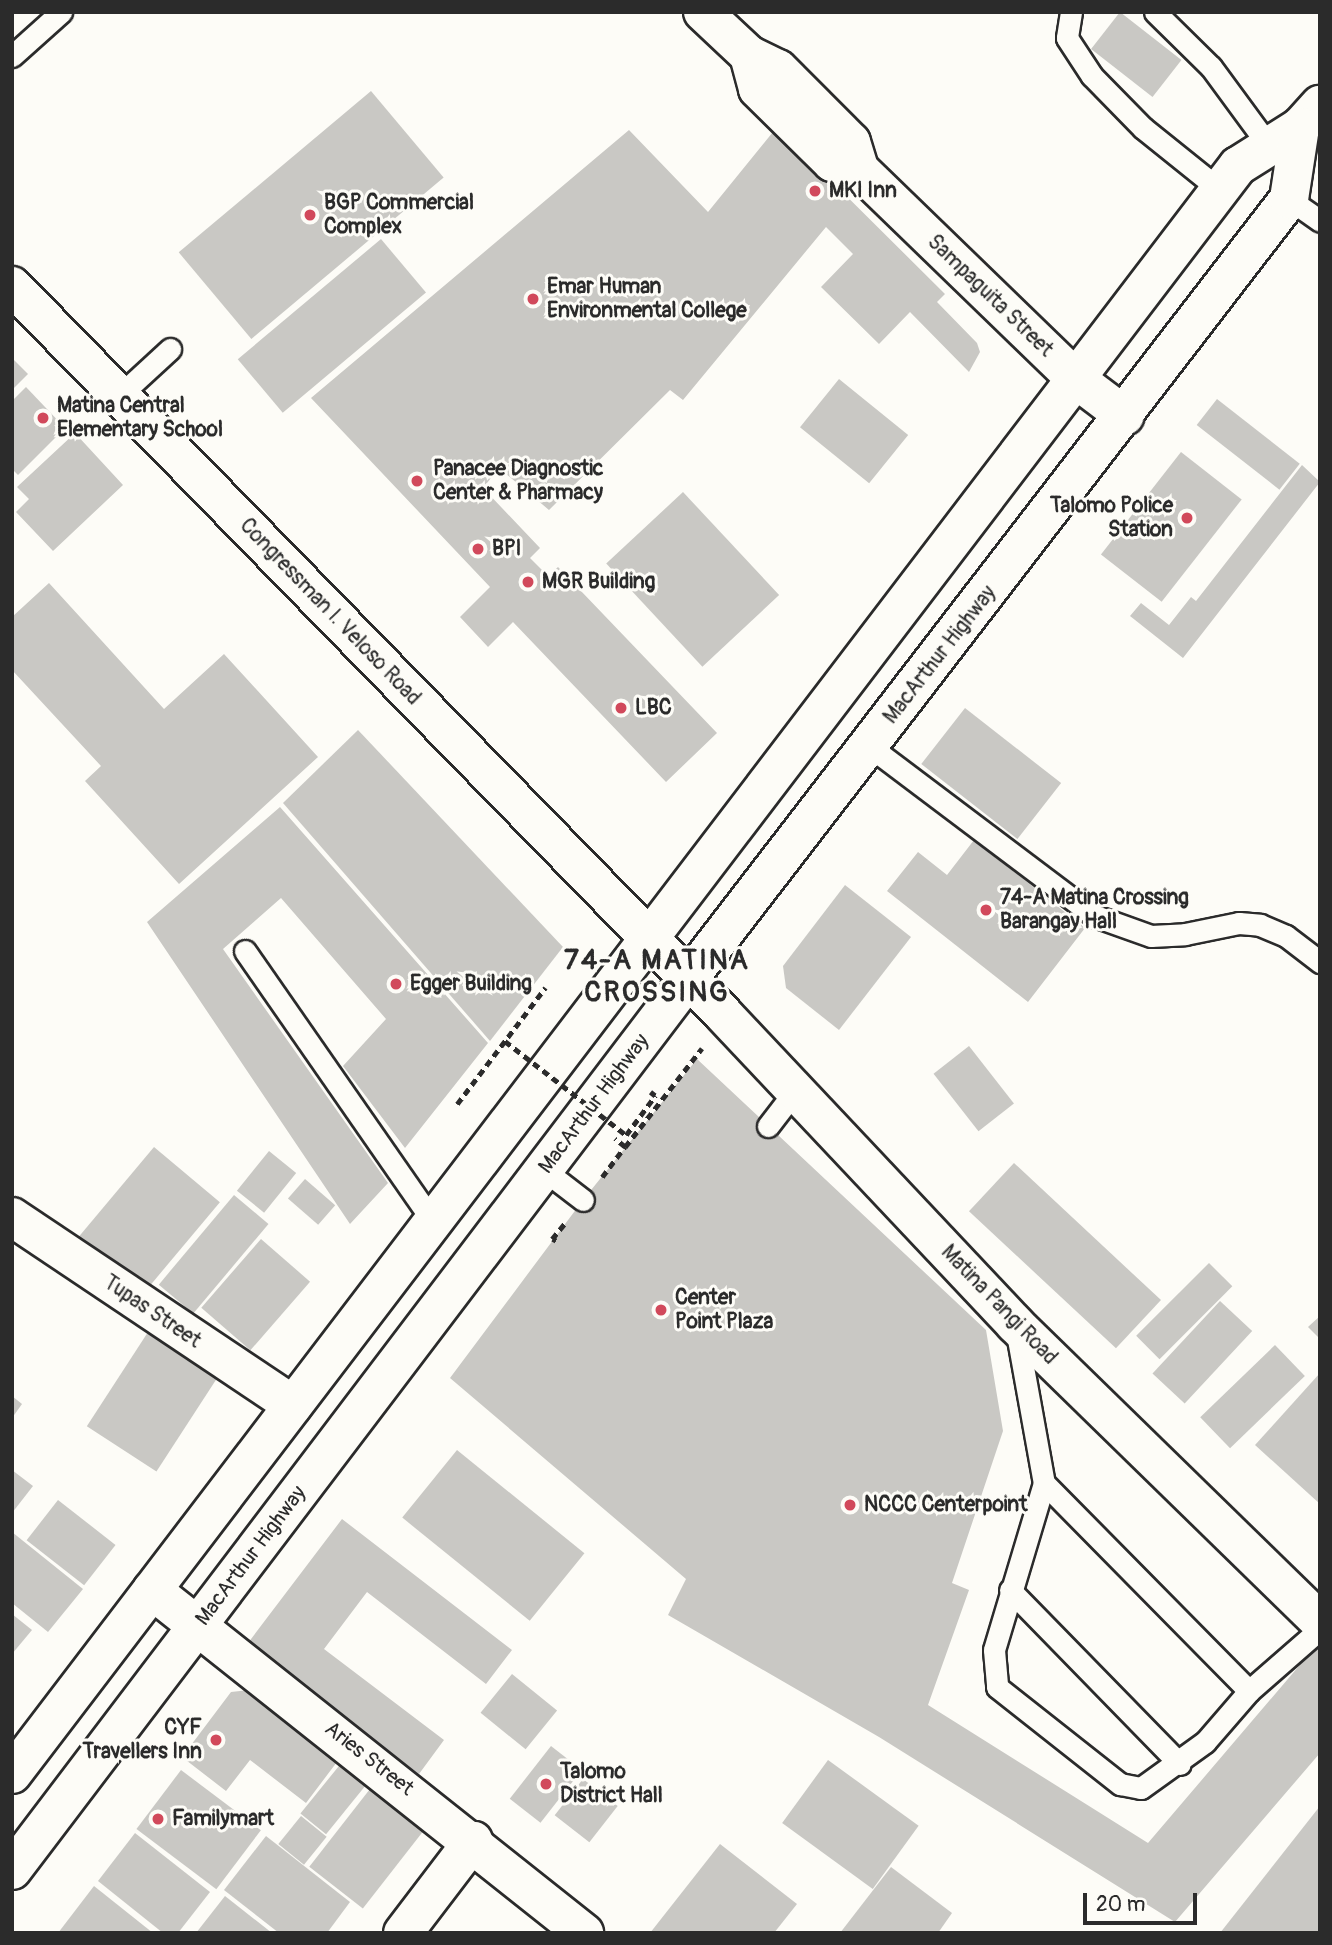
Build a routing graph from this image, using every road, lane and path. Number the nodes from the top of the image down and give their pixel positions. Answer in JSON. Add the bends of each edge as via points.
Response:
{"nodes":[{"id":1,"x":61,"y":12,"type":"edge"},
{"id":2,"x":703,"y":12,"type":"edge"},
{"id":3,"x":1071,"y":12,"type":"edge"},
{"id":4,"x":1155,"y":12,"type":"edge"},
{"id":5,"x":12,"y":56,"type":"edge"},
{"id":6,"x":1296,"y":126,"type":"edge"},
{"id":7,"x":1220,"y":190,"type":"junction"},
{"id":8,"x":1289,"y":199,"type":"junction"},
{"id":9,"x":1320,"y":221,"type":"edge"},
{"id":10,"x":12,"y":286,"type":"edge"},
{"id":11,"x":170,"y":349,"type":"dead end"},
{"id":12,"x":1076,"y":379,"type":"junction"},
{"id":13,"x":120,"y":395,"type":"junction"},
{"id":14,"x":1125,"y":416,"type":"junction"},
{"id":15,"x":869,"y":746,"type":"junction"},
{"id":16,"x":649,"y":937,"type":"junction"},
{"id":17,"x":246,"y":951,"type":"dead end"},
{"id":18,"x":1320,"y":962,"type":"edge"},
{"id":19,"x":689,"y":978,"type":"junction"},
{"id":20,"x":545,"y":988,"type":"dead end"},
{"id":21,"x":725,"y":1016,"type":"junction"},
{"id":22,"x":505,"y":1041,"type":"junction"},
{"id":23,"x":795,"y":1091,"type":"junction"},
{"id":24,"x":457,"y":1104,"type":"dead end"},
{"id":25,"x":768,"y":1126,"type":"dead end"},
{"id":26,"x":626,"y":1135,"type":"dead end"},
{"id":27,"x":625,"y":1147,"type":"dead end"},
{"id":28,"x":544,"y":1170,"type":"junction"},
{"id":29,"x":583,"y":1200,"type":"dead end"},
{"id":30,"x":12,"y":1217,"type":"edge"},
{"id":31,"x":433,"y":1221,"type":"junction"},
{"id":32,"x":1015,"y":1324,"type":"junction"},
{"id":33,"x":293,"y":1405,"type":"junction"},
{"id":34,"x":1044,"y":1483,"type":"junction"},
{"id":35,"x":152,"y":1590,"type":"junction"},
{"id":36,"x":1010,"y":1590,"type":"junction"},
{"id":37,"x":1320,"y":1622,"type":"edge"},
{"id":38,"x":199,"y":1625,"type":"junction"},
{"id":39,"x":1320,"y":1629,"type":"edge"},
{"id":40,"x":1249,"y":1691,"type":"junction"},
{"id":41,"x":1180,"y":1764,"type":"junction"},
{"id":42,"x":12,"y":1774,"type":"edge"},
{"id":43,"x":473,"y":1841,"type":"junction"},
{"id":44,"x":12,"y":1870,"type":"edge"},
{"id":45,"x":403,"y":1933,"type":"edge"},
{"id":46,"x":584,"y":1933,"type":"edge"}],
"edges":[{"from":1,"to":5,"type":"lane"},
{"from":2,"to":12,"type":"main road","name":"Sampaguita Street","via":[[749,55],[758,89],[832,162],[859,169]]},
{"from":3,"to":7,"type":"lane","via":[[1067,38],[1092,76],[1143,128]]},
{"from":4,"to":6,"type":"lane","via":[[1211,66]]},
{"from":6,"to":7,"type":"main road","via":[[1238,166]]},
{"from":6,"to":8,"type":"main road","name":"MacArthur Highway"},
{"from":7,"to":12,"type":"main road"},
{"from":8,"to":9,"type":"lane"},
{"from":8,"to":14,"type":"main road","name":"MacArthur Highway"},
{"from":10,"to":13,"type":"main road","name":"Congressman I. Veloso Road"},
{"from":11,"to":13,"type":"lane"},
{"from":12,"to":14,"type":"main road","name":"Sampaguita Street"},
{"from":12,"to":16,"type":"main road"},
{"from":13,"to":16,"type":"main road","name":"Congressman I. Veloso Road"},
{"from":14,"to":15,"type":"main road","name":"MacArthur Highway"},
{"from":15,"to":18,"type":"lane","via":[[1095,916],[1151,936],[1239,923],[1260,925],[1286,936]]},
{"from":15,"to":19,"type":"main road","name":"MacArthur Highway"},
{"from":16,"to":19,"type":"main road","name":"Congressman I. Veloso Road"},
{"from":16,"to":31,"type":"main road"},
{"from":17,"to":31,"type":"lane"},
{"from":19,"to":21,"type":"main road","name":"Matina Pangi Road"},
{"from":19,"to":28,"type":"main road","name":"MacArthur Highway"},
{"from":20,"to":22,"type":"path"},
{"from":21,"to":23,"type":"main road","name":"Matina Pangi Road"},
{"from":21,"to":27,"type":"path"},
{"from":22,"to":24,"type":"path"},
{"from":22,"to":26,"type":"path","bridge":true},
{"from":23,"to":25,"type":"lane"},
{"from":23,"to":32,"type":"main road","name":"Matina Pangi Road"},
{"from":28,"to":29,"type":"lane"},
{"from":28,"to":38,"type":"main road","name":"MacArthur Highway"},
{"from":30,"to":33,"type":"main road","name":"Tupas Street"},
{"from":31,"to":33,"type":"main road"},
{"from":32,"to":34,"type":"lane"},
{"from":32,"to":37,"type":"main road","name":"Matina Pangi Road"},
{"from":33,"to":35,"type":"main road"},
{"from":34,"to":36,"type":"lane"},
{"from":34,"to":40,"type":"lane"},
{"from":35,"to":38,"type":"main road","name":"Aries Street"},
{"from":35,"to":42,"type":"main road"},
{"from":36,"to":41,"type":"lane"},
{"from":36,"to":41,"type":"lane","via":[[994,1650],[997,1687],[1127,1789],[1148,1785]]},
{"from":38,"to":43,"type":"main road","name":"Aries Street"},
{"from":38,"to":44,"type":"main road","name":"MacArthur Highway"},
{"from":39,"to":40,"type":"lane"},
{"from":40,"to":41,"type":"lane"},
{"from":43,"to":45,"type":"main road"},
{"from":43,"to":46,"type":"main road","name":"Aries Street"}]}
